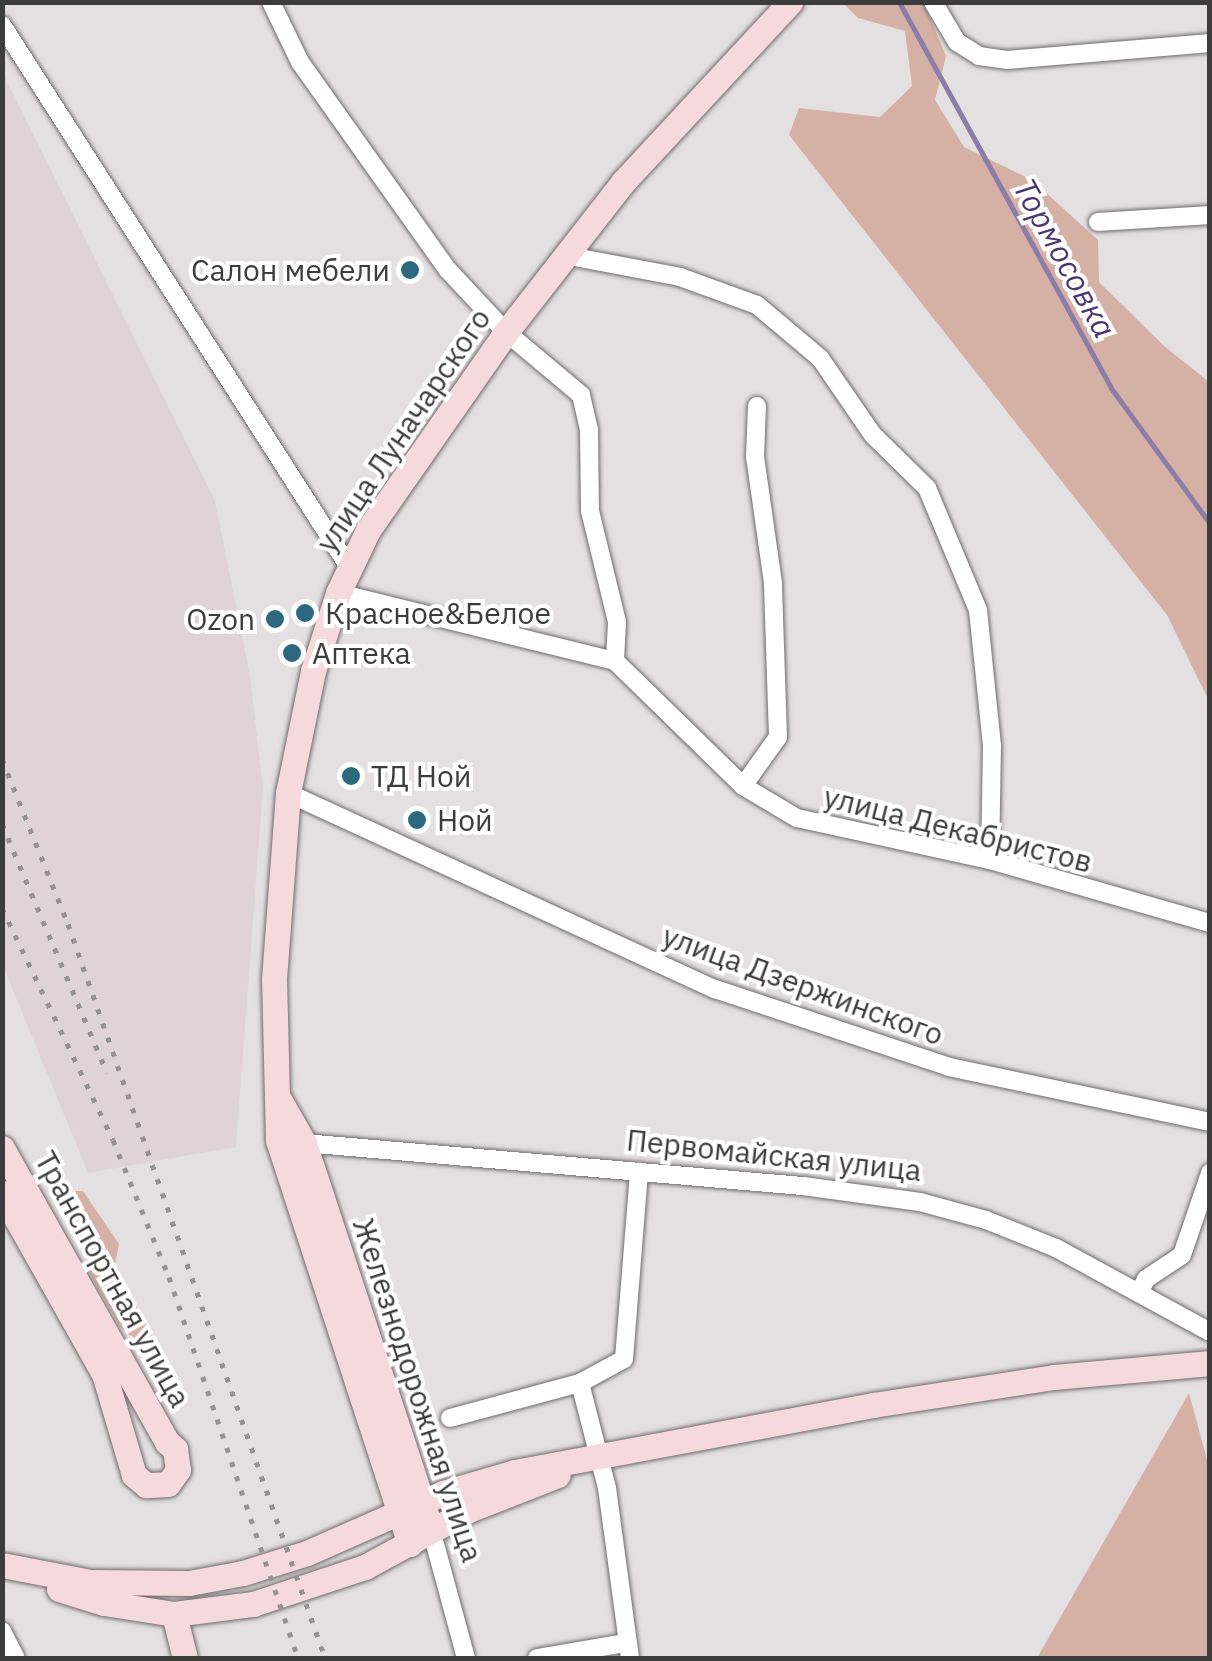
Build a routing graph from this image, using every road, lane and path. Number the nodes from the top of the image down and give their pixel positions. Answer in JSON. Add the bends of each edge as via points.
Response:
{"nodes":[{"id":1,"x":271,"y":2,"type":"edge"},
{"id":2,"x":790,"y":2,"type":"edge"},
{"id":3,"x":933,"y":2,"type":"edge"},
{"id":4,"x":2,"y":25,"type":"edge"},
{"id":5,"x":1210,"y":43,"type":"edge"},
{"id":6,"x":1210,"y":215,"type":"edge"},
{"id":7,"x":1098,"y":222,"type":"dead end"},
{"id":8,"x":564,"y":254,"type":"junction"},
{"id":9,"x":506,"y":332,"type":"junction"},
{"id":10,"x":757,"y":406,"type":"dead end"},
{"id":11,"x":349,"y":567,"type":"junction"},
{"id":12,"x":338,"y":593,"type":"junction"},
{"id":13,"x":615,"y":661,"type":"junction"},
{"id":14,"x":743,"y":786,"type":"junction"},
{"id":15,"x":288,"y":792,"type":"junction"},
{"id":16,"x":990,"y":860,"type":"junction"},
{"id":17,"x":1210,"y":923,"type":"edge"},
{"id":18,"x":277,"y":1094,"type":"junction"},
{"id":19,"x":1210,"y":1122,"type":"edge"},
{"id":20,"x":278,"y":1140,"type":"junction"},
{"id":21,"x":304,"y":1143,"type":"junction"},
{"id":22,"x":2,"y":1148,"type":"edge"},
{"id":23,"x":639,"y":1172,"type":"junction"},
{"id":24,"x":1210,"y":1173,"type":"edge"},
{"id":25,"x":2,"y":1193,"type":"edge"},
{"id":26,"x":9,"y":1223,"type":"edge"},
{"id":27,"x":1139,"y":1293,"type":"junction"},
{"id":28,"x":1210,"y":1332,"type":"edge"},
{"id":29,"x":1210,"y":1363,"type":"edge"},
{"id":30,"x":580,"y":1383,"type":"junction"},
{"id":31,"x":450,"y":1418,"type":"dead end"},
{"id":32,"x":166,"y":1442,"type":"junction"},
{"id":33,"x":600,"y":1458,"type":"junction"},
{"id":34,"x":131,"y":1464,"type":"junction"},
{"id":35,"x":411,"y":1508,"type":"junction"},
{"id":36,"x":421,"y":1538,"type":"junction"},
{"id":37,"x":2,"y":1567,"type":"edge"},
{"id":38,"x":174,"y":1614,"type":"junction"},
{"id":39,"x":2,"y":1632,"type":"edge"},
{"id":40,"x":628,"y":1651,"type":"edge"},
{"id":41,"x":16,"y":1658,"type":"edge"},
{"id":42,"x":185,"y":1658,"type":"edge"},
{"id":43,"x":466,"y":1658,"type":"edge"},
{"id":44,"x":537,"y":1658,"type":"edge"}],
"edges":[{"from":1,"to":9,"type":"street","via":[[300,62],[448,270]]},
{"from":2,"to":8,"type":"main road","name":"улица Луначарского"},
{"from":3,"to":5,"type":"street","via":[[957,42],[980,56]]},
{"from":4,"to":11,"type":"street"},
{"from":6,"to":7,"type":"street"},
{"from":8,"to":9,"type":"main road","name":"улица Луначарского"},
{"from":8,"to":16,"type":"street","via":[[680,277],[757,306],[820,358],[873,435],[927,488],[978,610],[992,746]]},
{"from":9,"to":11,"type":"main road","name":"улица Луначарского"},
{"from":9,"to":13,"type":"street","via":[[581,395],[589,430],[590,511],[618,622]]},
{"from":10,"to":14,"type":"street","via":[[756,457],[774,583],[778,738]]},
{"from":11,"to":12,"type":"main road","name":"улица Луначарского"},
{"from":12,"to":13,"type":"street"},
{"from":12,"to":15,"type":"main road","name":"улица Луначарского","via":[[312,672]]},
{"from":13,"to":14,"type":"street","name":"улица Декабристов"},
{"from":14,"to":16,"type":"street","name":"улица Декабристов","via":[[797,818]]},
{"from":15,"to":18,"type":"main road","name":"улица Луначарского","via":[[274,979]]},
{"from":15,"to":19,"type":"street","name":"улица Дзержинского","via":[[715,989],[949,1068]]},
{"from":16,"to":17,"type":"street","name":"улица Декабристов"},
{"from":18,"to":20,"type":"main road","name":"улица Луначарского"},
{"from":18,"to":21,"type":"main road","name":"Железнодорожная улица"},
{"from":20,"to":21,"type":"main road"},
{"from":20,"to":35,"type":"main road","name":"Железнодорожная улица"},
{"from":21,"to":23,"type":"street","name":"Первомайская улица"},
{"from":21,"to":35,"type":"main road","name":"Железнодорожная улица"},
{"from":22,"to":32,"type":"main road","name":"Транспортная улица"},
{"from":23,"to":27,"type":"street","name":"Первомайская улица","via":[[920,1202],[1056,1248]]},
{"from":23,"to":30,"type":"street","via":[[624,1359]]},
{"from":24,"to":27,"type":"street","via":[[1182,1255],[1146,1278]]},
{"from":25,"to":26,"type":"main road","name":"Транспортная улица"},
{"from":26,"to":34,"type":"main road","name":"Транспортная улица","via":[[104,1374]]},
{"from":27,"to":28,"type":"street","name":"Первомайская улица"},
{"from":29,"to":33,"type":"main road","via":[[1054,1377],[891,1402]]},
{"from":30,"to":31,"type":"street"},
{"from":30,"to":33,"type":"street"},
{"from":32,"to":34,"type":"main road","name":"Транспортная улица","via":[[141,1444]]},
{"from":32,"to":34,"type":"main road","name":"Транспортная улица","via":[[179,1459],[168,1484],[146,1486]]},
{"from":33,"to":35,"type":"main road","via":[[515,1472]]},
{"from":33,"to":36,"type":"main road","via":[[471,1509]]},
{"from":33,"to":40,"type":"street"},
{"from":35,"to":36,"type":"main road","name":"Железнодорожная улица"},
{"from":35,"to":37,"type":"main road","via":[[307,1553],[188,1583],[90,1582]]},
{"from":36,"to":38,"type":"main road","via":[[366,1567],[253,1604]]},
{"from":36,"to":43,"type":"street","name":"Железнодорожная улица"},
{"from":37,"to":38,"type":"main road","via":[[104,1603]]},
{"from":38,"to":42,"type":"main road"},
{"from":39,"to":41,"type":"street"},
{"from":40,"to":44,"type":"street"}]}
